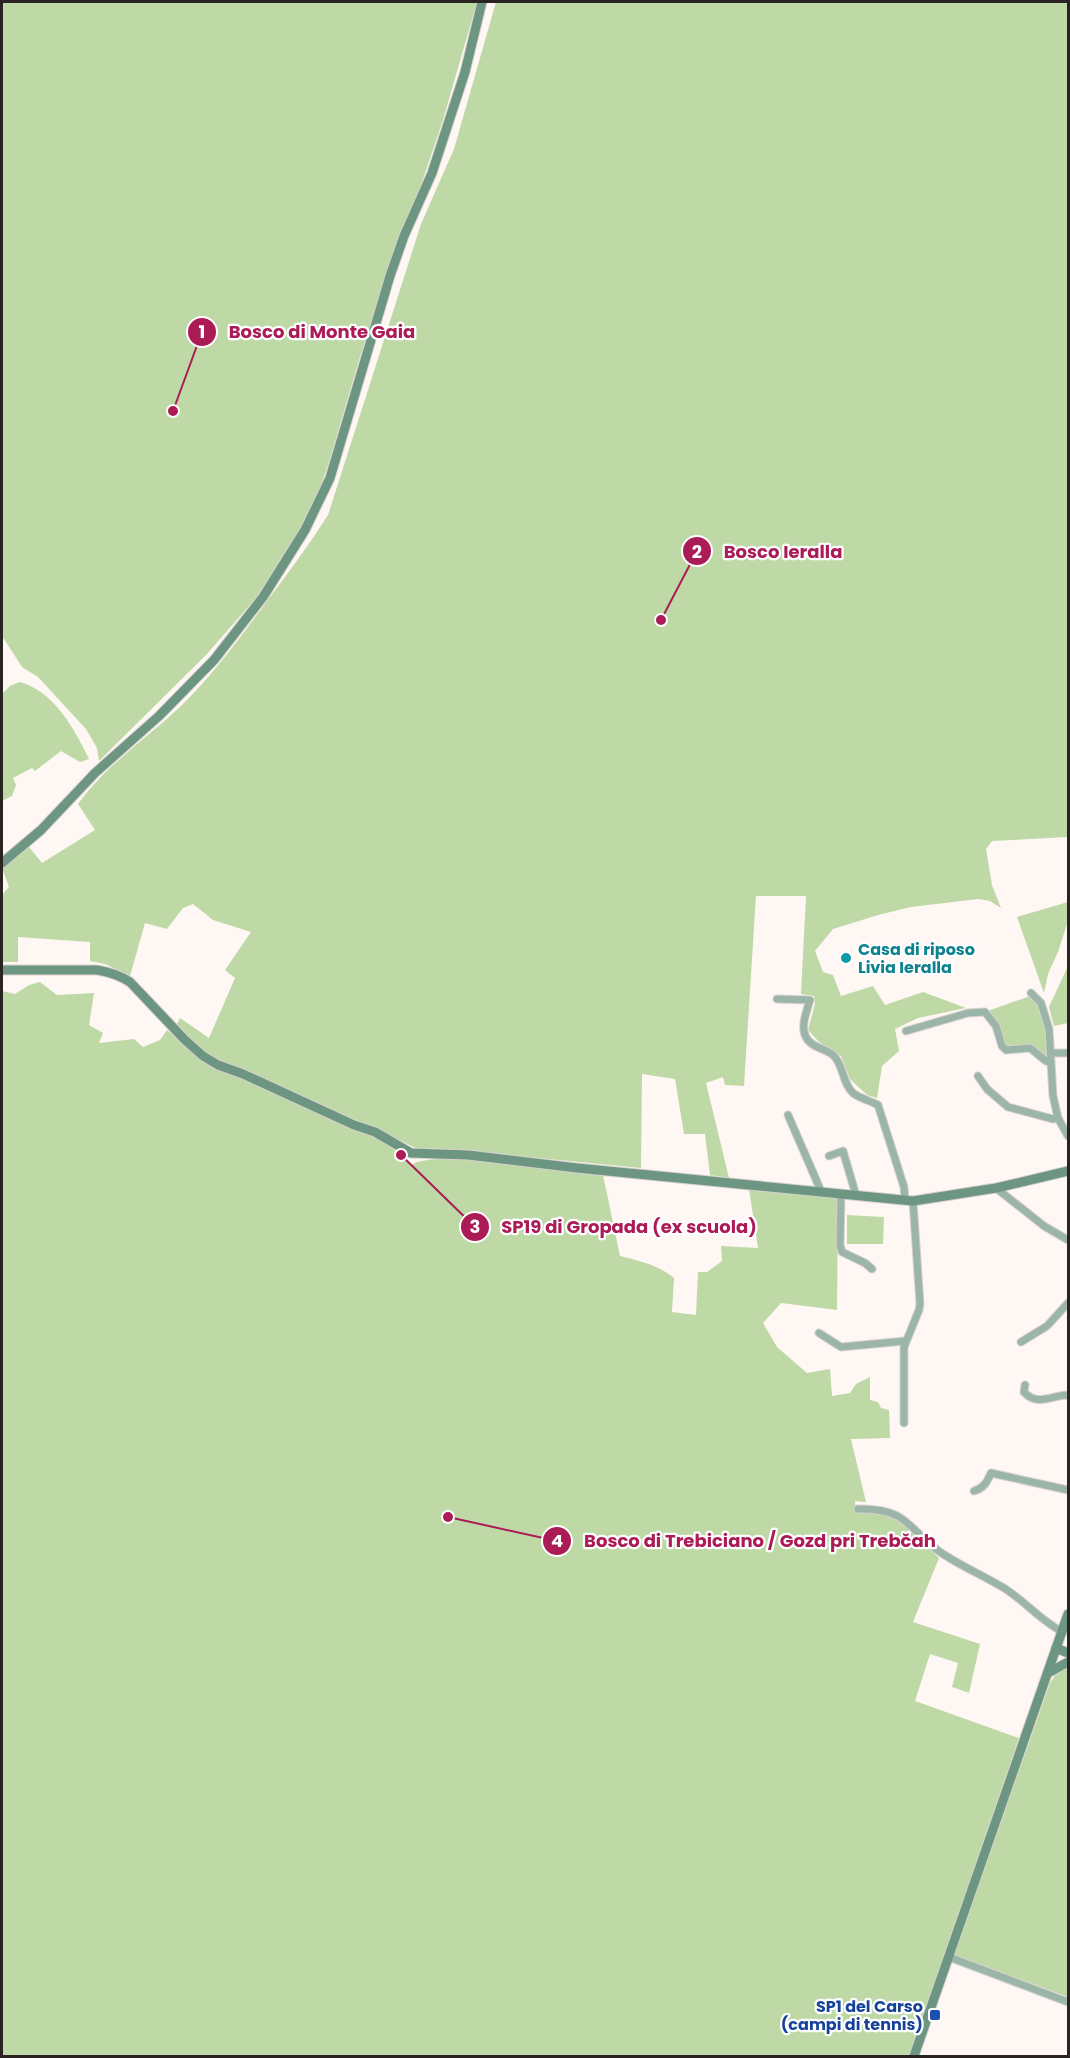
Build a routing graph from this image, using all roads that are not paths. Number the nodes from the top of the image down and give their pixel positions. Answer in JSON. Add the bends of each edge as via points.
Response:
{"nodes":[{"id":1,"x":482,"y":2,"type":"edge"},
{"id":2,"x":2,"y":863,"type":"edge"},
{"id":3,"x":2,"y":970,"type":"edge"},
{"id":4,"x":1031,"y":993,"type":"dead end"},
{"id":5,"x":777,"y":999,"type":"dead end"},
{"id":6,"x":906,"y":1031,"type":"dead end"},
{"id":7,"x":1051,"y":1053,"type":"junction"},
{"id":8,"x":1068,"y":1053,"type":"edge"},
{"id":9,"x":1050,"y":1062,"type":"junction"},
{"id":10,"x":978,"y":1076,"type":"dead end"},
{"id":11,"x":788,"y":1115,"type":"dead end"},
{"id":12,"x":1058,"y":1118,"type":"junction"},
{"id":13,"x":1068,"y":1136,"type":"edge"},
{"id":14,"x":829,"y":1156,"type":"dead end"},
{"id":15,"x":1068,"y":1170,"type":"edge"},
{"id":16,"x":996,"y":1188,"type":"junction"},
{"id":17,"x":821,"y":1191,"type":"junction"},
{"id":18,"x":842,"y":1194,"type":"junction"},
{"id":19,"x":856,"y":1195,"type":"junction"},
{"id":20,"x":909,"y":1200,"type":"junction"},
{"id":21,"x":1068,"y":1240,"type":"edge"},
{"id":22,"x":872,"y":1269,"type":"dead end"},
{"id":23,"x":1068,"y":1303,"type":"edge"},
{"id":24,"x":819,"y":1333,"type":"dead end"},
{"id":25,"x":905,"y":1341,"type":"junction"},
{"id":26,"x":1021,"y":1342,"type":"dead end"},
{"id":27,"x":1026,"y":1385,"type":"dead end"},
{"id":28,"x":1068,"y":1395,"type":"edge"},
{"id":29,"x":904,"y":1423,"type":"dead end"},
{"id":30,"x":1068,"y":1490,"type":"edge"},
{"id":31,"x":974,"y":1491,"type":"dead end"},
{"id":32,"x":858,"y":1509,"type":"dead end"},
{"id":33,"x":1068,"y":1614,"type":"edge"},
{"id":34,"x":1066,"y":1636,"type":"edge"},
{"id":35,"x":1056,"y":1648,"type":"junction"},
{"id":36,"x":1068,"y":1653,"type":"edge"},
{"id":37,"x":1068,"y":1662,"type":"edge"},
{"id":38,"x":1048,"y":1673,"type":"junction"},
{"id":39,"x":949,"y":1957,"type":"junction"},
{"id":40,"x":1068,"y":2002,"type":"edge"},
{"id":41,"x":915,"y":2056,"type":"edge"}],
"edges":[{"from":1,"to":2,"type":"street","via":[[432,173],[390,276],[330,478],[305,530],[257,605],[214,660],[41,830]]},
{"from":3,"to":17,"type":"street","via":[[97,970],[122,976],[203,1056],[375,1132],[411,1153],[468,1155]]},
{"from":4,"to":7,"type":"street","via":[[1041,1003]]},
{"from":5,"to":20,"type":"street","via":[[810,1000],[805,1037],[834,1056],[853,1093],[878,1105]]},
{"from":6,"to":9,"type":"street","via":[[968,1013],[985,1012],[1006,1050],[1030,1048]]},
{"from":7,"to":8,"type":"street"},
{"from":7,"to":9,"type":"street"},
{"from":9,"to":12,"type":"street"},
{"from":10,"to":12,"type":"street","via":[[1008,1107]]},
{"from":11,"to":17,"type":"street"},
{"from":12,"to":13,"type":"street"},
{"from":14,"to":19,"type":"street","via":[[843,1151]]},
{"from":15,"to":16,"type":"street"},
{"from":16,"to":20,"type":"street"},
{"from":16,"to":21,"type":"street"},
{"from":17,"to":18,"type":"street"},
{"from":18,"to":19,"type":"street"},
{"from":18,"to":22,"type":"street","via":[[842,1252]]},
{"from":19,"to":20,"type":"street"},
{"from":20,"to":25,"type":"street","via":[[920,1304]]},
{"from":23,"to":26,"type":"street","via":[[1047,1326]]},
{"from":24,"to":25,"type":"street","via":[[841,1347]]},
{"from":25,"to":29,"type":"street"},
{"from":27,"to":28,"type":"street","via":[[1024,1392],[1036,1400]]},
{"from":30,"to":31,"type":"street","via":[[991,1473],[981,1490]]},
{"from":32,"to":34,"type":"street","via":[[883,1509],[904,1518],[938,1550],[1004,1588]]},
{"from":33,"to":34,"type":"street"},
{"from":34,"to":35,"type":"street"},
{"from":35,"to":36,"type":"street"},
{"from":35,"to":38,"type":"street"},
{"from":37,"to":38,"type":"street"},
{"from":38,"to":39,"type":"street"},
{"from":39,"to":40,"type":"street"},
{"from":39,"to":41,"type":"street"}]}
